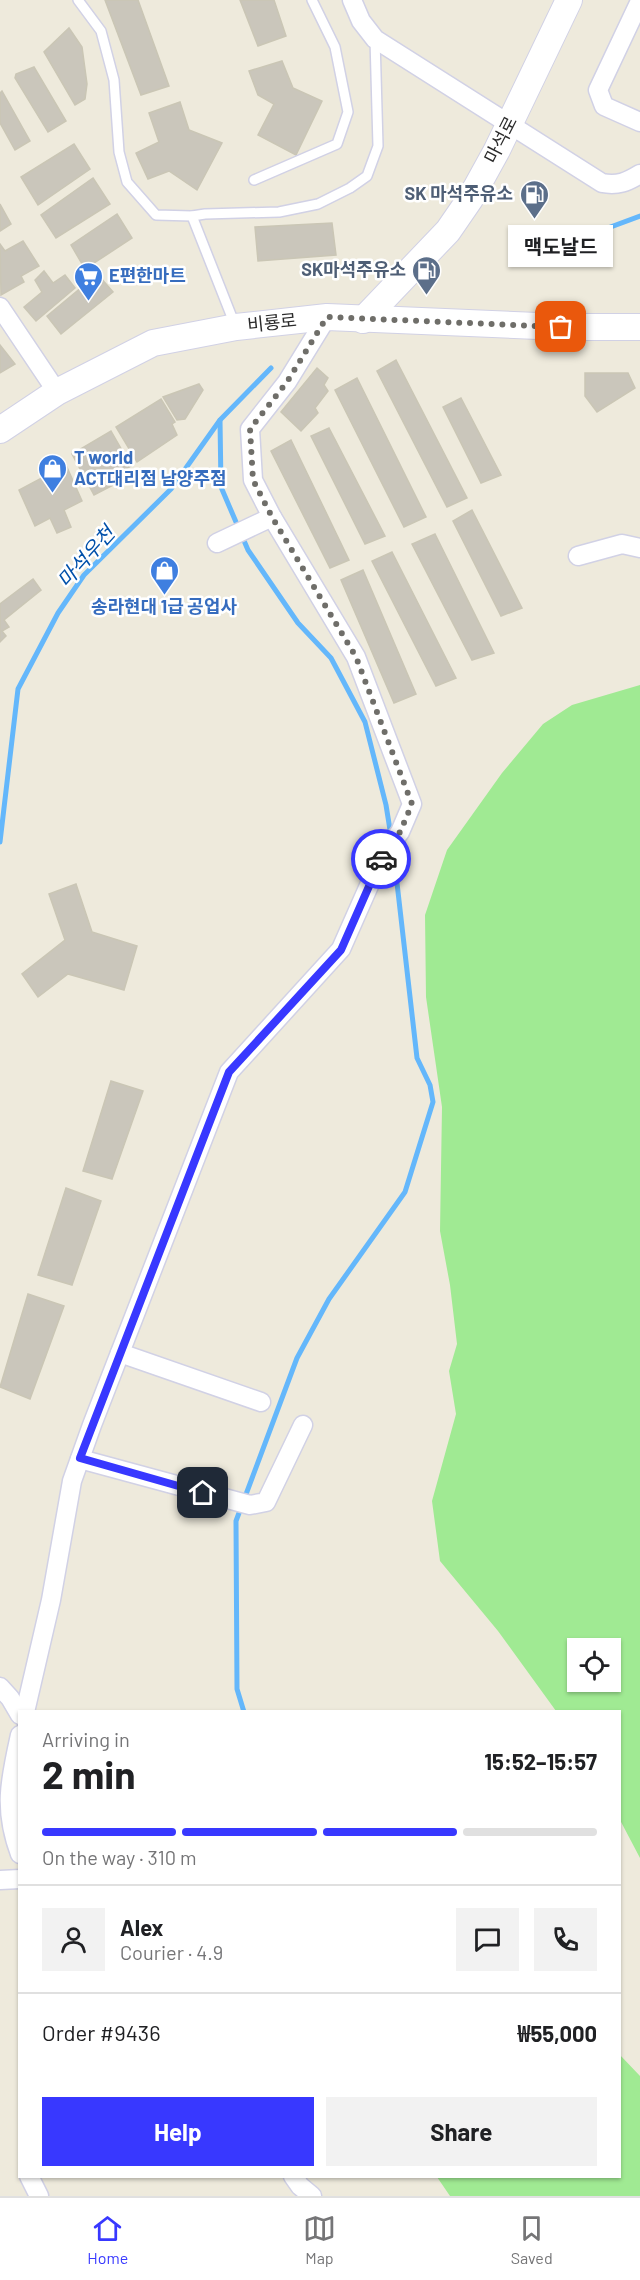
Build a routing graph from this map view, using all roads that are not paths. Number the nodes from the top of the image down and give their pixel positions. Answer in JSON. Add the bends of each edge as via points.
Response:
{"nodes":[{"id":1,"x":78,"y":0,"type":"edge"},
{"id":2,"x":312,"y":0,"type":"edge"},
{"id":3,"x":352,"y":0,"type":"edge"},
{"id":4,"x":569,"y":0,"type":"edge"},
{"id":5,"x":640,"y":1,"type":"edge"},
{"id":6,"x":375,"y":39,"type":"junction"},
{"id":7,"x":640,"y":122,"type":"edge"},
{"id":8,"x":509,"y":126,"type":"junction"},
{"id":9,"x":640,"y":174,"type":"edge"},
{"id":10,"x":254,"y":180,"type":"dead end"},
{"id":11,"x":192,"y":216,"type":"junction"},
{"id":12,"x":0,"y":307,"type":"edge"},
{"id":13,"x":327,"y":317,"type":"junction"},
{"id":14,"x":363,"y":320,"type":"junction"},
{"id":15,"x":236,"y":327,"type":"junction"},
{"id":16,"x":639,"y":329,"type":"edge"},
{"id":17,"x":57,"y":392,"type":"junction"},
{"id":18,"x":0,"y":430,"type":"edge"},
{"id":19,"x":272,"y":517,"type":"junction"},
{"id":20,"x":224,"y":540,"type":"dead end"},
{"id":21,"x":640,"y":548,"type":"edge"},
{"id":22,"x":578,"y":556,"type":"dead end"},
{"id":23,"x":120,"y":1353,"type":"junction"},
{"id":24,"x":261,"y":1402,"type":"dead end"},
{"id":25,"x":303,"y":1425,"type":"dead end"},
{"id":26,"x":80,"y":1458,"type":"junction"},
{"id":27,"x":0,"y":1687,"type":"edge"},
{"id":28,"x":25,"y":1710,"type":"edge"},
{"id":29,"x":18,"y":1712,"type":"edge"},
{"id":30,"x":18,"y":1744,"type":"edge"},
{"id":31,"x":18,"y":1847,"type":"edge"},
{"id":32,"x":18,"y":1879,"type":"edge"},
{"id":33,"x":0,"y":1880,"type":"edge"},
{"id":34,"x":30,"y":2178,"type":"edge"},
{"id":35,"x":39,"y":2196,"type":"edge"}],
"edges":[{"from":1,"to":11,"type":"lane","via":[[101,31],[109,60],[119,152],[127,182],[156,215]]},
{"from":2,"to":10,"type":"lane","via":[[335,47],[348,112],[337,144]]},
{"from":3,"to":6,"type":"street"},
{"from":4,"to":8,"type":"main road","name":"마석로"},
{"from":5,"to":7,"type":"street","via":[[598,90],[604,106]]},
{"from":6,"to":8,"type":"street"},
{"from":6,"to":11,"type":"lane","via":[[378,146],[367,176],[318,204],[279,212]]},
{"from":8,"to":9,"type":"street","via":[[602,183],[613,185]]},
{"from":8,"to":14,"type":"main road","name":"마석로","via":[[448,231]]},
{"from":11,"to":15,"type":"lane"},
{"from":12,"to":17,"type":"street"},
{"from":13,"to":14,"type":"main road","name":"비룡로"},
{"from":13,"to":15,"type":"main road","name":"비룡로"},
{"from":13,"to":19,"type":"street","via":[[287,382],[250,429],[253,480]]},
{"from":14,"to":16,"type":"main road","name":"비룡로"},
{"from":15,"to":17,"type":"main road","name":"비룡로","via":[[153,343]]},
{"from":17,"to":18,"type":"main road","name":"비룡로"},
{"from":19,"to":20,"type":"street"},
{"from":19,"to":23,"type":"street","via":[[356,657],[412,804],[400,832],[383,854],[341,950],[229,1072]]},
{"from":21,"to":22,"type":"street","via":[[622,544]]},
{"from":23,"to":24,"type":"street"},
{"from":23,"to":26,"type":"street"},
{"from":25,"to":26,"type":"street","via":[[266,1502],[250,1505]]},
{"from":26,"to":28,"type":"street"},
{"from":27,"to":29,"type":"street"},
{"from":30,"to":31,"type":"street","via":[[8,1811]]},
{"from":32,"to":33,"type":"street"},
{"from":34,"to":35,"type":"street"}]}
